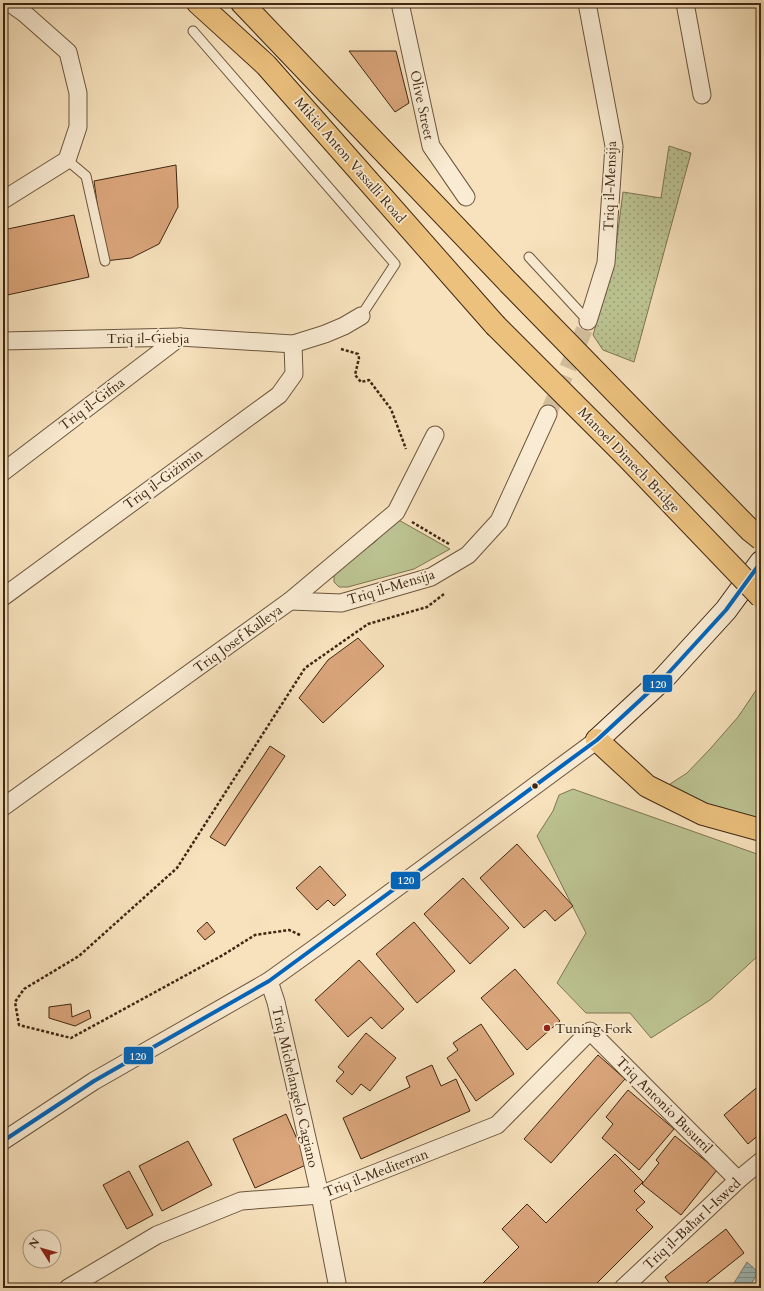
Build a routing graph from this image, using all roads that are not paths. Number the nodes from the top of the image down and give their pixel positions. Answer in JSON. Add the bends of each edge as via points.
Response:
{"nodes":[{"id":1,"x":10,"y":3,"type":"edge"},
{"id":2,"x":198,"y":3,"type":"edge"},
{"id":3,"x":242,"y":3,"type":"edge"},
{"id":4,"x":400,"y":3,"type":"edge"},
{"id":5,"x":587,"y":3,"type":"edge"},
{"id":6,"x":685,"y":3,"type":"edge"},
{"id":7,"x":193,"y":30,"type":"dead end"},
{"id":8,"x":702,"y":96,"type":"dead end"},
{"id":9,"x":67,"y":160,"type":"junction"},
{"id":10,"x":466,"y":197,"type":"dead end"},
{"id":11,"x":3,"y":200,"type":"edge"},
{"id":12,"x":529,"y":257,"type":"dead end"},
{"id":13,"x":105,"y":261,"type":"dead end"},
{"id":14,"x":362,"y":316,"type":"joint"},
{"id":15,"x":588,"y":321,"type":"joint"},
{"id":16,"x":495,"y":325,"type":"joint"},
{"id":17,"x":180,"y":337,"type":"junction"},
{"id":18,"x":3,"y":341,"type":"edge"},
{"id":19,"x":293,"y":344,"type":"junction"},
{"id":20,"x":548,"y":414,"type":"tunnel mouth"},
{"id":21,"x":435,"y":435,"type":"dead end"},
{"id":22,"x":3,"y":472,"type":"edge"},
{"id":23,"x":761,"y":539,"type":"edge"},
{"id":24,"x":761,"y":562,"type":"edge"},
{"id":25,"x":3,"y":597,"type":"edge"},
{"id":26,"x":761,"y":597,"type":"edge"},
{"id":27,"x":290,"y":601,"type":"junction"},
{"id":28,"x":597,"y":740,"type":"junction"},
{"id":29,"x":3,"y":808,"type":"edge"},
{"id":30,"x":761,"y":830,"type":"edge"},
{"id":31,"x":269,"y":981,"type":"junction"},
{"id":32,"x":590,"y":1031,"type":"joint"},
{"id":33,"x":3,"y":1142,"type":"edge"},
{"id":34,"x":761,"y":1161,"type":"edge"},
{"id":35,"x":738,"y":1180,"type":"junction"},
{"id":36,"x":320,"y":1195,"type":"junction"},
{"id":37,"x":68,"y":1288,"type":"edge"},
{"id":38,"x":338,"y":1288,"type":"edge"},
{"id":39,"x":623,"y":1288,"type":"edge"}],
"edges":[{"from":1,"to":9,"type":"street","via":[[24,12],[68,52],[78,93],[78,127]]},
{"from":2,"to":16,"type":"highway","name":"Mikiel Anton Vassalli Road","via":[[266,65]]},
{"from":3,"to":23,"type":"highway","name":"Mikiel Anton Vassalli Road","bridge":true,"via":[[509,282]]},
{"from":4,"to":10,"type":"street","name":"Olive Street","via":[[431,146]]},
{"from":5,"to":15,"type":"street","name":"Triq il-Mensija","via":[[614,146],[606,263]]},
{"from":6,"to":8,"type":"street"},
{"from":7,"to":14,"type":"lane","via":[[395,264]]},
{"from":9,"to":11,"type":"street"},
{"from":9,"to":13,"type":"lane","via":[[86,176]]},
{"from":12,"to":15,"type":"lane"},
{"from":14,"to":19,"type":"street","via":[[325,334]]},
{"from":16,"to":26,"type":"highway","name":"Manoel Dimech Bridge","bridge":true,"via":[[627,457]]},
{"from":17,"to":18,"type":"street","name":"Triq il-Ǵiebja"},
{"from":17,"to":19,"type":"street","name":"Triq il-Ǵiebja"},
{"from":17,"to":22,"type":"street","name":"Triq il-Ġifna"},
{"from":19,"to":25,"type":"street","name":"Triq il-Giżimin","via":[[294,374],[279,395]]},
{"from":20,"to":27,"type":"street","name":"Triq il-Mensija","via":[[498,521],[468,555],[431,577],[341,603]]},
{"from":21,"to":27,"type":"street","name":"Triq Josef Kalleya","via":[[396,512]]},
{"from":24,"to":28,"type":"main road","via":[[726,610],[679,662]]},
{"from":27,"to":29,"type":"street","name":"Triq Josef Kalleya"},
{"from":28,"to":30,"type":"highway","via":[[647,786],[703,814]]},
{"from":28,"to":31,"type":"street"},
{"from":31,"to":33,"type":"street","via":[[94,1082]]},
{"from":31,"to":36,"type":"street","name":"Triq Michelangelo Cagiano"},
{"from":32,"to":35,"type":"street","name":"Triq Antonio Busuttil"},
{"from":32,"to":36,"type":"street","name":"Triq il-Mediterran","via":[[497,1125]]},
{"from":34,"to":35,"type":"street","name":"Triq il-Baħar l-Iswed"},
{"from":35,"to":39,"type":"street","name":"Triq il-Baħar l-Iswed"},
{"from":36,"to":37,"type":"street","name":"Triq il-Mediterran","via":[[241,1201],[157,1235]]},
{"from":36,"to":38,"type":"street","name":"Triq Michelangelo Cagiano"}]}
